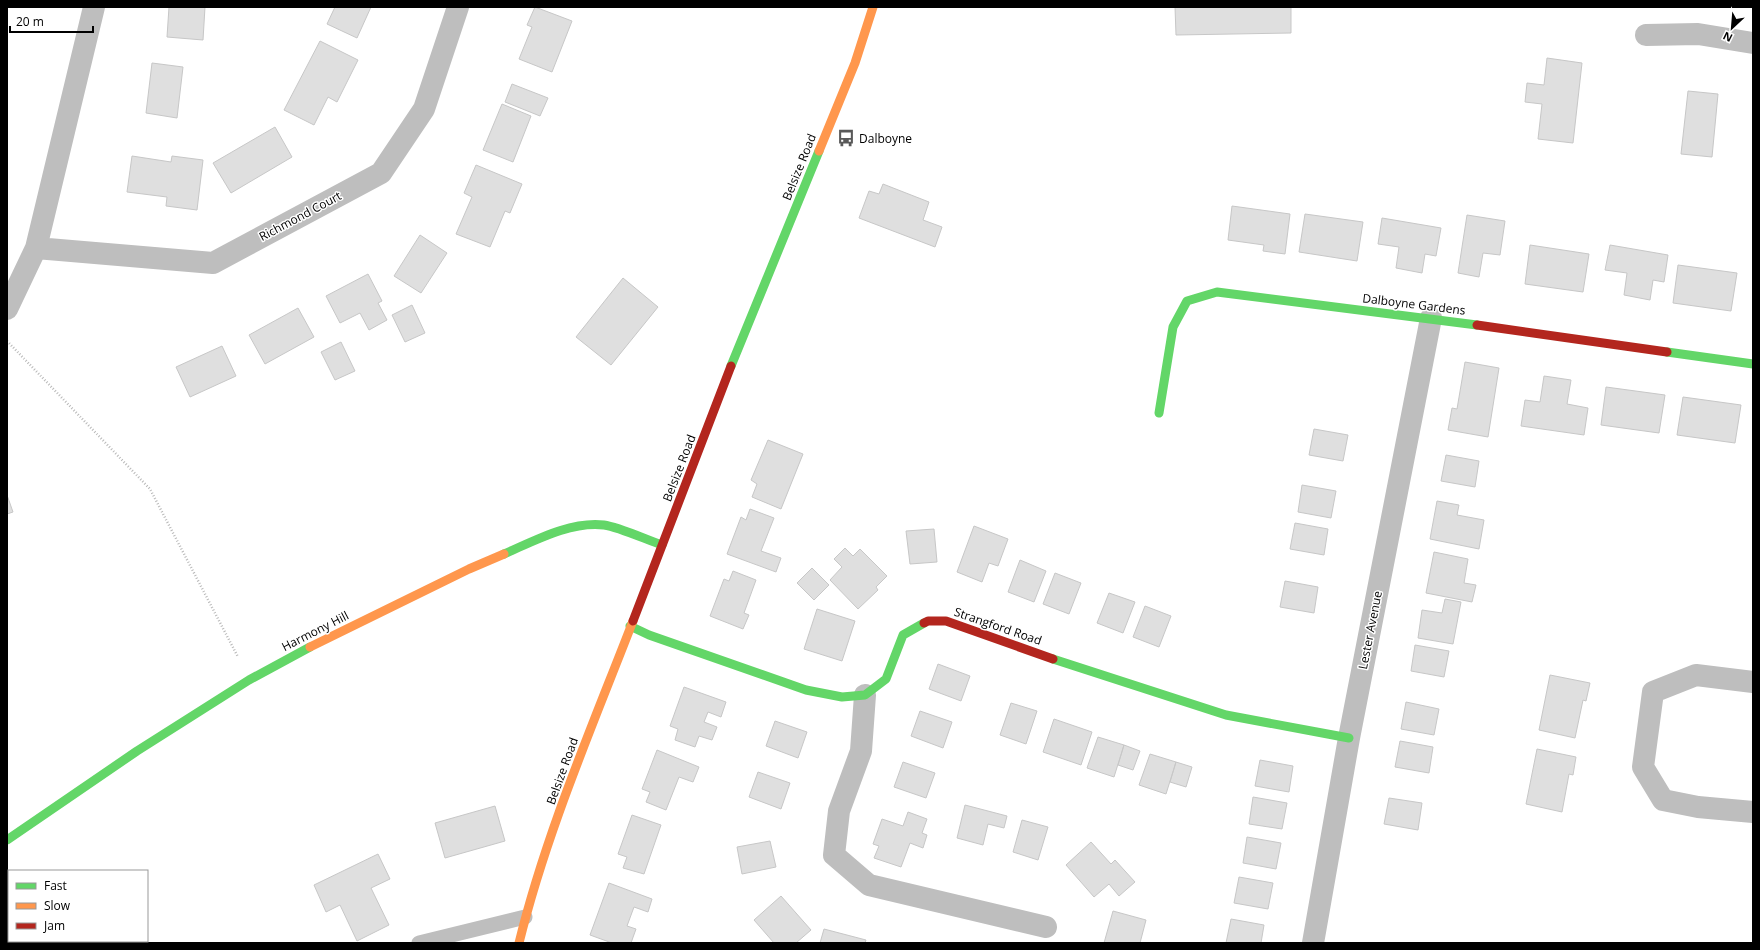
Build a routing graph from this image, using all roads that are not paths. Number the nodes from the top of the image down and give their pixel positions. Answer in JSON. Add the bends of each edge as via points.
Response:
{"nodes":[{"id":1,"x":94,"y":7,"type":"edge"},
{"id":2,"x":458,"y":7,"type":"edge"},
{"id":3,"x":873,"y":7,"type":"edge"},
{"id":4,"x":1646,"y":35,"type":"dead end"},
{"id":5,"x":1753,"y":43,"type":"edge"},
{"id":6,"x":36,"y":248,"type":"junction"},
{"id":7,"x":7,"y":309,"type":"edge"},
{"id":8,"x":1431,"y":318,"type":"junction"},
{"id":9,"x":1753,"y":364,"type":"edge"},
{"id":10,"x":1159,"y":413,"type":"dead end"},
{"id":11,"x":662,"y":545,"type":"junction"},
{"id":12,"x":630,"y":626,"type":"junction"},
{"id":13,"x":1753,"y":682,"type":"edge"},
{"id":14,"x":865,"y":695,"type":"junction"},
{"id":15,"x":1349,"y":738,"type":"junction"},
{"id":16,"x":1753,"y":812,"type":"edge"},
{"id":17,"x":7,"y":840,"type":"edge"},
{"id":18,"x":525,"y":917,"type":"junction"},
{"id":19,"x":1046,"y":927,"type":"dead end"},
{"id":20,"x":419,"y":943,"type":"edge"},
{"id":21,"x":519,"y":943,"type":"edge"},
{"id":22,"x":1313,"y":943,"type":"edge"}],
"edges":[{"from":1,"to":6,"type":"street"},
{"from":2,"to":6,"type":"street","name":"Richmond Court","via":[[424,109],[381,173],[213,263]]},
{"from":3,"to":11,"type":"street","name":"Belsize Road","via":[[855,63],[729,372]]},
{"from":4,"to":5,"type":"street","via":[[1698,34]]},
{"from":6,"to":7,"type":"street"},
{"from":8,"to":9,"type":"street","name":"Dalboyne Gardens"},
{"from":8,"to":10,"type":"street","name":"Dalboyne Gardens","via":[[1217,292],[1187,301],[1173,327]]},
{"from":8,"to":15,"type":"street","name":"Lester Avenue"},
{"from":11,"to":12,"type":"street","name":"Belsize Road"},
{"from":11,"to":17,"type":"street","name":"Harmony Hill","via":[[604,525],[582,526],[556,532],[422,591],[249,680],[137,751]]},
{"from":12,"to":14,"type":"street","via":[[806,690],[842,697]]},
{"from":12,"to":18,"type":"street","name":"Belsize Road","via":[[573,775]]},
{"from":13,"to":16,"type":"street","via":[[1696,675],[1653,692],[1643,767],[1663,800],[1698,807]]},
{"from":14,"to":15,"type":"street","name":"Strangford Road","via":[[886,679],[904,635],[928,621],[946,621],[1103,676],[1226,715]]},
{"from":14,"to":19,"type":"street","via":[[861,751],[839,810],[834,855],[869,885]]},
{"from":15,"to":22,"type":"street","name":"Lester Avenue"},
{"from":18,"to":20,"type":"lane"},
{"from":18,"to":21,"type":"street","name":"Belsize Road"}]}
